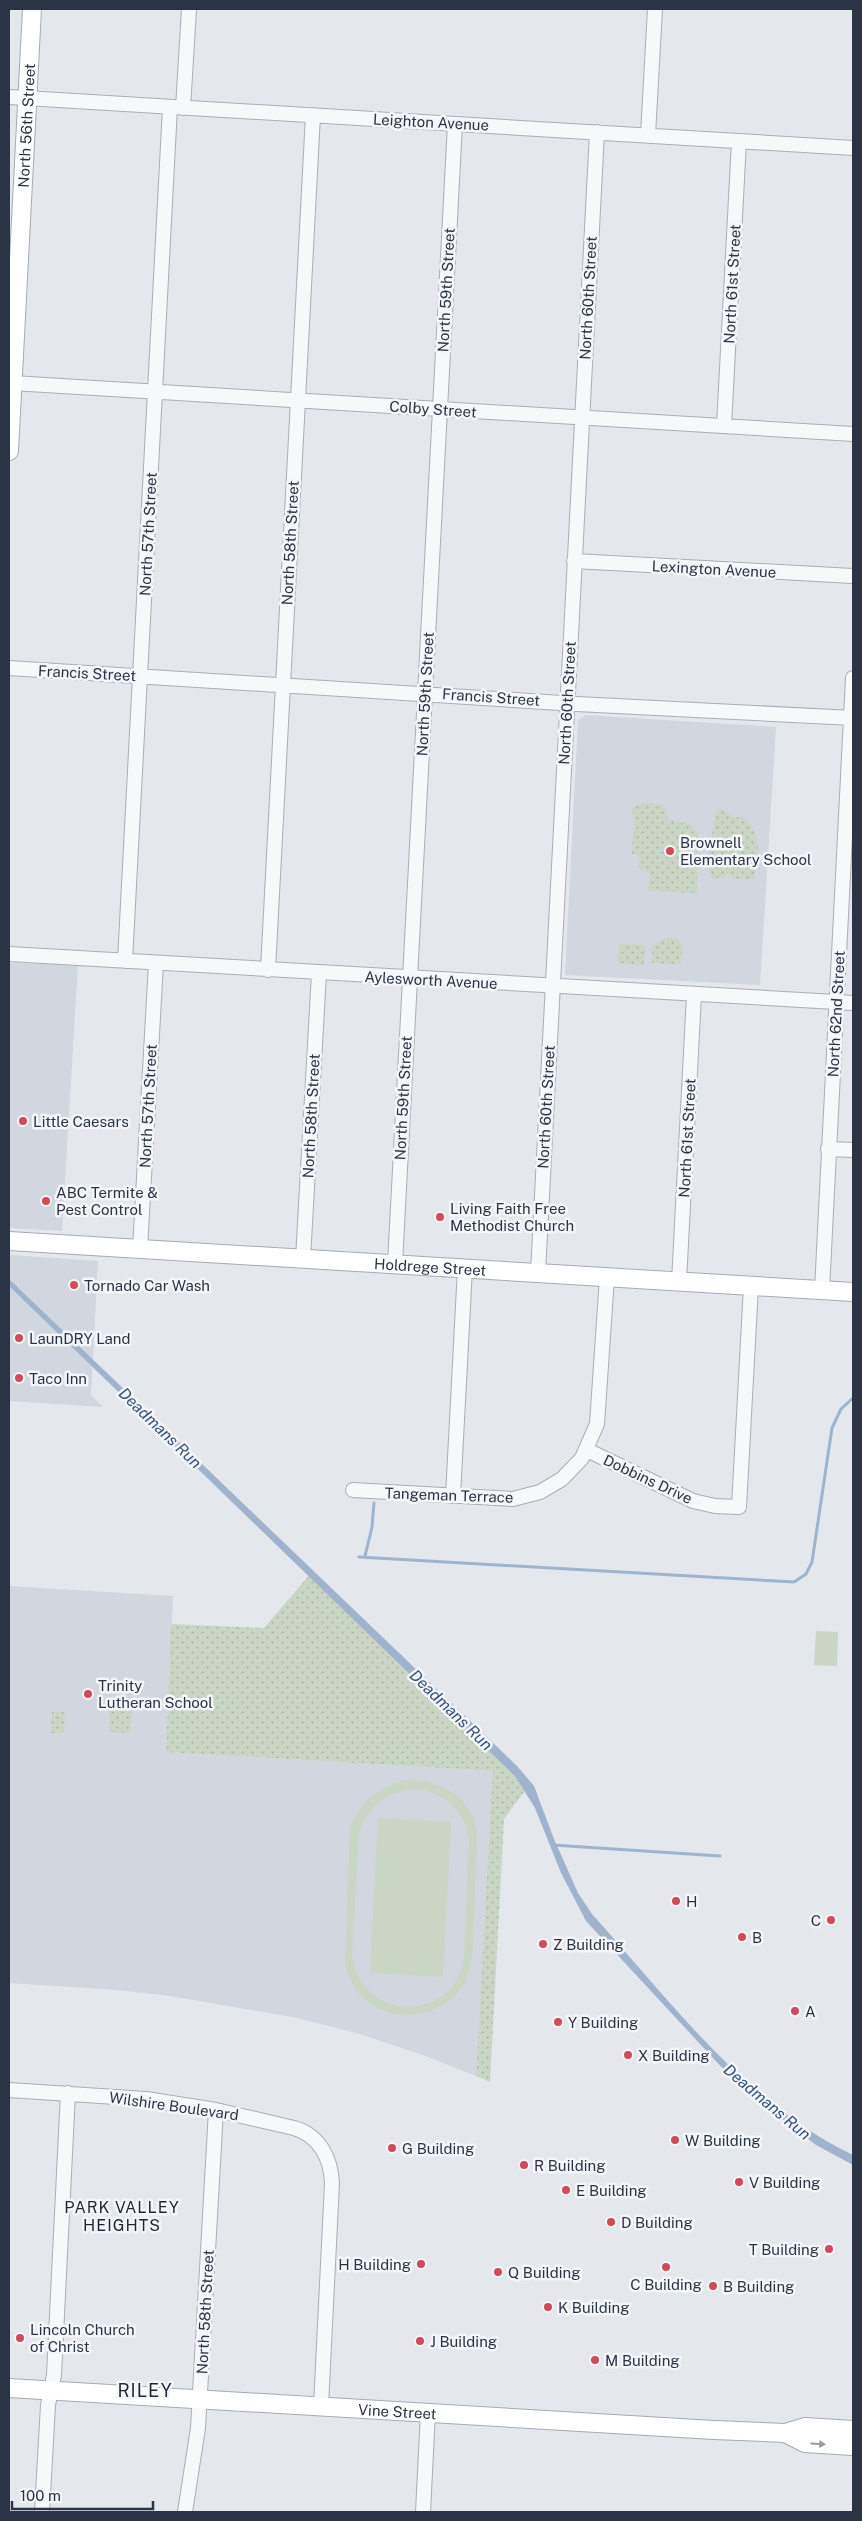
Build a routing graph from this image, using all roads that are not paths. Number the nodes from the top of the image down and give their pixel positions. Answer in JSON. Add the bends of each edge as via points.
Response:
{"nodes":[{"id":1,"x":32,"y":9,"type":"edge"},
{"id":2,"x":189,"y":9,"type":"edge"},
{"id":3,"x":655,"y":9,"type":"edge"},
{"id":4,"x":9,"y":97,"type":"edge"},
{"id":5,"x":27,"y":98,"type":"junction"},
{"id":6,"x":177,"y":107,"type":"junction"},
{"id":7,"x":313,"y":115,"type":"junction"},
{"id":8,"x":455,"y":124,"type":"junction"},
{"id":9,"x":597,"y":132,"type":"junction"},
{"id":10,"x":648,"y":135,"type":"junction"},
{"id":11,"x":739,"y":141,"type":"junction"},
{"id":12,"x":853,"y":148,"type":"edge"},
{"id":13,"x":14,"y":254,"type":"edge"},
{"id":14,"x":12,"y":383,"type":"junction"},
{"id":15,"x":156,"y":392,"type":"junction"},
{"id":16,"x":298,"y":400,"type":"junction"},
{"id":17,"x":10,"y":409,"type":"edge"},
{"id":18,"x":440,"y":409,"type":"junction"},
{"id":19,"x":582,"y":418,"type":"junction"},
{"id":20,"x":724,"y":426,"type":"junction"},
{"id":21,"x":853,"y":434,"type":"edge"},
{"id":22,"x":9,"y":451,"type":"edge"},
{"id":23,"x":574,"y":561,"type":"junction"},
{"id":24,"x":853,"y":576,"type":"edge"},
{"id":25,"x":9,"y":668,"type":"edge"},
{"id":26,"x":140,"y":676,"type":"junction"},
{"id":27,"x":853,"y":678,"type":"edge"},
{"id":28,"x":283,"y":684,"type":"junction"},
{"id":29,"x":425,"y":693,"type":"junction"},
{"id":30,"x":567,"y":702,"type":"junction"},
{"id":31,"x":852,"y":718,"type":"edge"},
{"id":32,"x":9,"y":954,"type":"edge"},
{"id":33,"x":125,"y":961,"type":"junction"},
{"id":34,"x":156,"y":963,"type":"junction"},
{"id":35,"x":268,"y":970,"type":"junction"},
{"id":36,"x":319,"y":973,"type":"junction"},
{"id":37,"x":410,"y":979,"type":"junction"},
{"id":38,"x":552,"y":987,"type":"junction"},
{"id":39,"x":694,"y":995,"type":"junction"},
{"id":40,"x":836,"y":1002,"type":"junction"},
{"id":41,"x":853,"y":1003,"type":"edge"},
{"id":42,"x":828,"y":1149,"type":"junction"},
{"id":43,"x":853,"y":1150,"type":"edge"},
{"id":44,"x":9,"y":1241,"type":"edge"},
{"id":45,"x":140,"y":1249,"type":"junction"},
{"id":46,"x":303,"y":1259,"type":"junction"},
{"id":47,"x":394,"y":1264,"type":"junction"},
{"id":48,"x":465,"y":1268,"type":"junction"},
{"id":49,"x":538,"y":1273,"type":"junction"},
{"id":50,"x":607,"y":1277,"type":"junction"},
{"id":51,"x":679,"y":1282,"type":"junction"},
{"id":52,"x":751,"y":1286,"type":"junction"},
{"id":53,"x":822,"y":1290,"type":"junction"},
{"id":54,"x":853,"y":1292,"type":"edge"},
{"id":55,"x":587,"y":1450,"type":"junction"},
{"id":56,"x":353,"y":1490,"type":"dead end"},
{"id":57,"x":453,"y":1496,"type":"junction"},
{"id":58,"x":9,"y":2090,"type":"edge"},
{"id":59,"x":68,"y":2093,"type":"junction"},
{"id":60,"x":216,"y":2110,"type":"junction"},
{"id":61,"x":9,"y":2388,"type":"edge"},
{"id":62,"x":50,"y":2390,"type":"junction"},
{"id":63,"x":200,"y":2399,"type":"junction"},
{"id":64,"x":321,"y":2406,"type":"junction"},
{"id":65,"x":428,"y":2412,"type":"junction"},
{"id":66,"x":853,"y":2430,"type":"edge"},
{"id":67,"x":785,"y":2433,"type":"junction"},
{"id":68,"x":853,"y":2446,"type":"edge"},
{"id":69,"x":42,"y":2512,"type":"edge"},
{"id":70,"x":185,"y":2512,"type":"edge"},
{"id":71,"x":423,"y":2512,"type":"edge"}],
"edges":[{"from":1,"to":5,"type":"main road","name":"North 56th Street"},
{"from":2,"to":6,"type":"street","name":"North 57th Street"},
{"from":3,"to":10,"type":"street"},
{"from":4,"to":5,"type":"street","name":"Leighton Avenue"},
{"from":5,"to":6,"type":"street","name":"Leighton Avenue"},
{"from":5,"to":13,"type":"main road","name":"North 56th Street"},
{"from":6,"to":7,"type":"street","name":"Leighton Avenue"},
{"from":6,"to":15,"type":"street","name":"North 57th Street"},
{"from":7,"to":8,"type":"street","name":"Leighton Avenue"},
{"from":7,"to":16,"type":"street","name":"North 58th Street"},
{"from":8,"to":9,"type":"street","name":"Leighton Avenue"},
{"from":8,"to":18,"type":"street","name":"North 59th Street"},
{"from":9,"to":10,"type":"street","name":"Leighton Avenue"},
{"from":9,"to":19,"type":"street","name":"North 60th Street"},
{"from":10,"to":11,"type":"street","name":"Leighton Avenue"},
{"from":11,"to":12,"type":"street","name":"Leighton Avenue"},
{"from":11,"to":20,"type":"street","name":"North 61st Street"},
{"from":13,"to":14,"type":"main road","name":"North 56th Street"},
{"from":14,"to":15,"type":"street","name":"Colby Street"},
{"from":14,"to":17,"type":"main road","name":"North 56th Street"},
{"from":15,"to":16,"type":"street","name":"Colby Street"},
{"from":15,"to":26,"type":"street","name":"North 57th Street"},
{"from":16,"to":18,"type":"street","name":"Colby Street"},
{"from":16,"to":28,"type":"street","name":"North 58th Street"},
{"from":17,"to":22,"type":"main road","name":"North 56th Street"},
{"from":18,"to":19,"type":"street","name":"Colby Street"},
{"from":18,"to":29,"type":"street","name":"North 59th Street"},
{"from":19,"to":20,"type":"street","name":"Colby Street"},
{"from":19,"to":23,"type":"street","name":"North 60th Street"},
{"from":20,"to":21,"type":"street","name":"Colby Street"},
{"from":23,"to":24,"type":"street","name":"Lexington Avenue"},
{"from":23,"to":30,"type":"street","name":"North 60th Street"},
{"from":25,"to":26,"type":"street","name":"Francis Street"},
{"from":26,"to":28,"type":"street","name":"Francis Street"},
{"from":26,"to":33,"type":"street","name":"North 57th Street"},
{"from":27,"to":31,"type":"street","name":"North 62nd Street"},
{"from":28,"to":29,"type":"street","name":"Francis Street"},
{"from":28,"to":35,"type":"street","name":"North 58th Street"},
{"from":29,"to":30,"type":"street","name":"Francis Street"},
{"from":29,"to":37,"type":"street","name":"North 59th Street"},
{"from":30,"to":31,"type":"street","name":"Francis Street"},
{"from":30,"to":38,"type":"street","name":"North 60th Street"},
{"from":31,"to":40,"type":"street","name":"North 62nd Street"},
{"from":32,"to":33,"type":"street","name":"Aylesworth Avenue"},
{"from":33,"to":34,"type":"street","name":"Aylesworth Avenue"},
{"from":34,"to":35,"type":"street","name":"Aylesworth Avenue"},
{"from":34,"to":45,"type":"street","name":"North 57th Street"},
{"from":35,"to":36,"type":"street","name":"Aylesworth Avenue"},
{"from":36,"to":37,"type":"street","name":"Aylesworth Avenue"},
{"from":36,"to":46,"type":"street","name":"North 58th Street"},
{"from":37,"to":38,"type":"street","name":"Aylesworth Avenue"},
{"from":37,"to":47,"type":"street","name":"North 59th Street"},
{"from":38,"to":39,"type":"street","name":"Aylesworth Avenue"},
{"from":38,"to":49,"type":"street","name":"North 60th Street"},
{"from":39,"to":40,"type":"street","name":"Aylesworth Avenue"},
{"from":39,"to":51,"type":"street","name":"North 61st Street"},
{"from":40,"to":41,"type":"street","name":"Aylesworth Avenue"},
{"from":40,"to":42,"type":"street","name":"North 62nd Street"},
{"from":42,"to":43,"type":"street"},
{"from":42,"to":53,"type":"street","name":"North 62nd Street"},
{"from":44,"to":45,"type":"main road","name":"Holdrege Street"},
{"from":45,"to":46,"type":"main road","name":"Holdrege Street"},
{"from":46,"to":47,"type":"main road","name":"Holdrege Street"},
{"from":47,"to":48,"type":"main road","name":"Holdrege Street"},
{"from":48,"to":49,"type":"main road","name":"Holdrege Street"},
{"from":48,"to":57,"type":"street"},
{"from":49,"to":50,"type":"main road","name":"Holdrege Street"},
{"from":50,"to":51,"type":"main road","name":"Holdrege Street"},
{"from":50,"to":55,"type":"street","via":[[600,1409]]},
{"from":51,"to":52,"type":"main road","name":"Holdrege Street"},
{"from":52,"to":53,"type":"main road","name":"Holdrege Street"},
{"from":52,"to":55,"type":"street","name":"Dobbins Drive","via":[[739,1507],[693,1501]]},
{"from":53,"to":54,"type":"main road","name":"Holdrege Street"},
{"from":55,"to":57,"type":"street","name":"Tangeman Terrace","via":[[562,1479],[533,1494],[504,1499]]},
{"from":56,"to":57,"type":"street","name":"Tangeman Terrace"},
{"from":58,"to":59,"type":"street","name":"Wilshire Boulevard"},
{"from":59,"to":60,"type":"street","name":"Wilshire Boulevard","via":[[146,2099]]},
{"from":59,"to":62,"type":"street","via":[[54,2371]]},
{"from":60,"to":63,"type":"street","name":"North 58th Street"},
{"from":60,"to":64,"type":"street","name":"Wilshire Boulevard","via":[[300,2130],[313,2137],[327,2155],[332,2183]]},
{"from":61,"to":62,"type":"main road","name":"Vine Street"},
{"from":62,"to":63,"type":"main road","name":"Vine Street"},
{"from":62,"to":69,"type":"street"},
{"from":63,"to":64,"type":"main road","name":"Vine Street"},
{"from":63,"to":70,"type":"street","name":"North 58th Street","via":[[197,2443]]},
{"from":64,"to":65,"type":"main road","name":"Vine Street"},
{"from":65,"to":67,"type":"main road","name":"Vine Street"},
{"from":65,"to":71,"type":"street"},
{"from":66,"to":67,"type":"main road","name":"Vine Street","via":[[804,2427]]},
{"from":67,"to":68,"type":"main road","name":"Vine Street","one_way":true,"via":[[805,2443]]}]}
